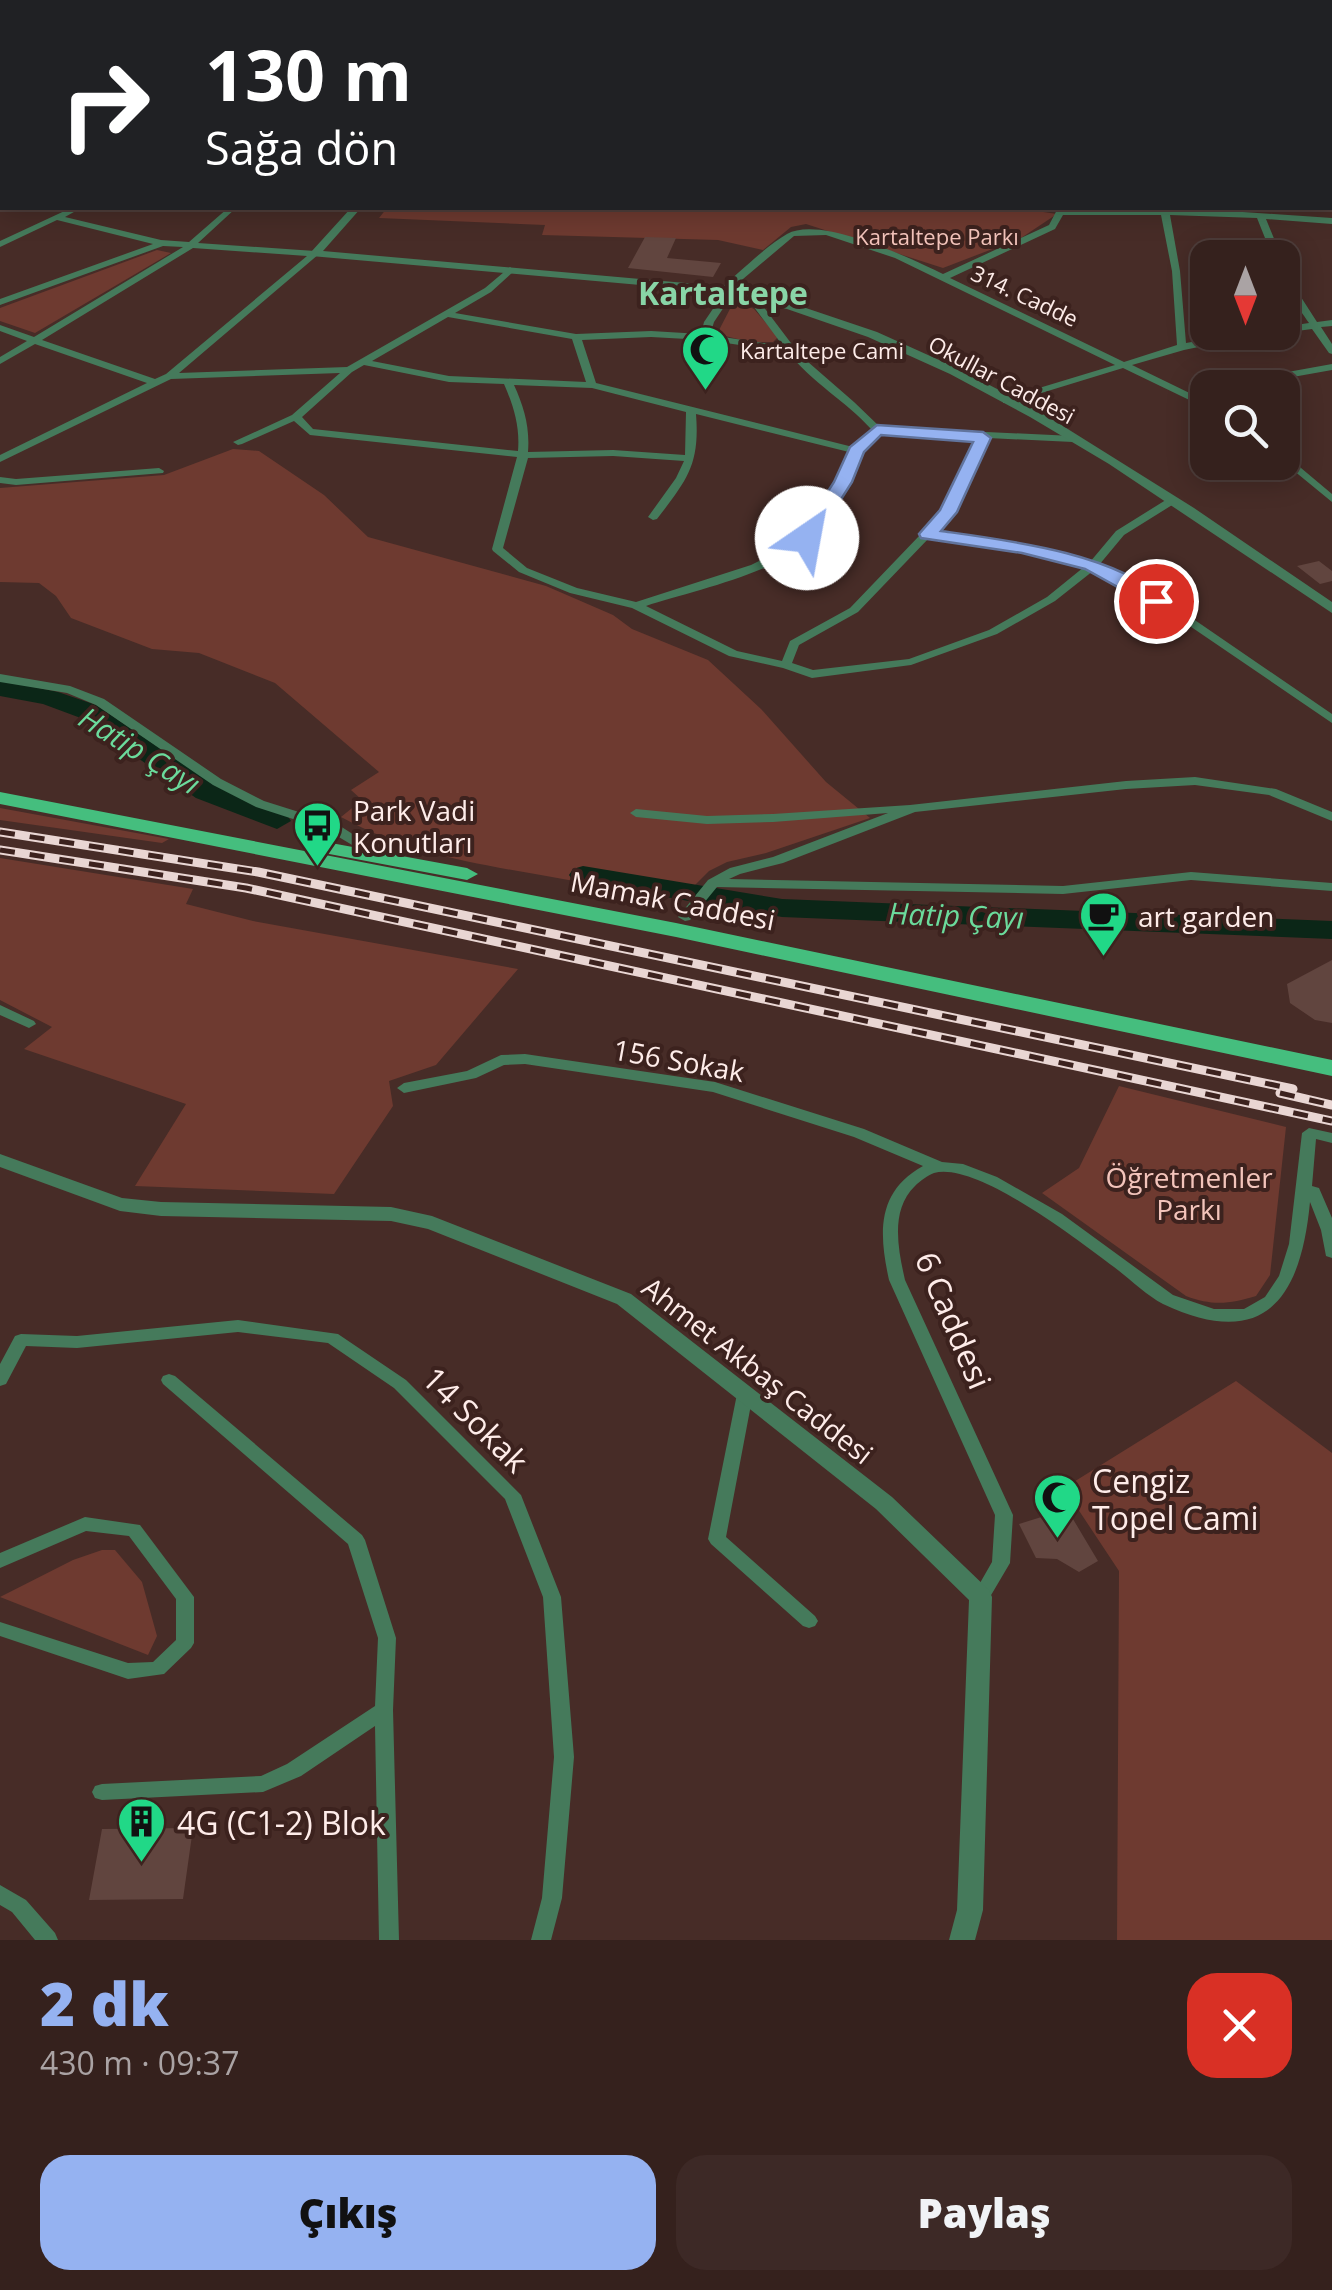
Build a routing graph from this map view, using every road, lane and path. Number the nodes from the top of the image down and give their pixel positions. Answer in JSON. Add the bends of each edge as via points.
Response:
{"nodes":[{"id":1,"x":73,"y":210,"type":"edge"},
{"id":2,"x":230,"y":210,"type":"edge"},
{"id":3,"x":354,"y":210,"type":"edge"},
{"id":4,"x":1062,"y":210,"type":"edge"},
{"id":5,"x":1165,"y":212,"type":"junction"},
{"id":6,"x":1260,"y":216,"type":"junction"},
{"id":7,"x":58,"y":218,"type":"junction"},
{"id":8,"x":1332,"y":221,"type":"edge"},
{"id":9,"x":1270,"y":240,"type":"edge"},
{"id":10,"x":0,"y":244,"type":"edge"},
{"id":11,"x":161,"y":244,"type":"junction"},
{"id":12,"x":189,"y":247,"type":"junction"},
{"id":13,"x":315,"y":254,"type":"junction"},
{"id":14,"x":510,"y":270,"type":"junction"},
{"id":15,"x":942,"y":278,"type":"junction"},
{"id":16,"x":726,"y":291,"type":"junction"},
{"id":17,"x":750,"y":295,"type":"junction"},
{"id":18,"x":0,"y":302,"type":"edge"},
{"id":19,"x":1300,"y":302,"type":"edge"},
{"id":20,"x":447,"y":314,"type":"junction"},
{"id":21,"x":1332,"y":323,"type":"edge"},
{"id":22,"x":1312,"y":325,"type":"junction"},
{"id":23,"x":1300,"y":327,"type":"edge"},
{"id":24,"x":0,"y":328,"type":"edge"},
{"id":25,"x":705,"y":336,"type":"junction"},
{"id":26,"x":576,"y":337,"type":"junction"},
{"id":27,"x":32,"y":340,"type":"junction"},
{"id":28,"x":1190,"y":346,"type":"edge"},
{"id":29,"x":1182,"y":347,"type":"junction"},
{"id":30,"x":793,"y":350,"type":"junction"},
{"id":31,"x":1332,"y":351,"type":"edge"},
{"id":32,"x":0,"y":361,"type":"edge"},
{"id":33,"x":362,"y":362,"type":"junction"},
{"id":34,"x":1122,"y":362,"type":"junction"},
{"id":35,"x":1332,"y":367,"type":"edge"},
{"id":36,"x":349,"y":370,"type":"junction"},
{"id":37,"x":1300,"y":373,"type":"edge"},
{"id":38,"x":169,"y":376,"type":"junction"},
{"id":39,"x":508,"y":381,"type":"junction"},
{"id":40,"x":156,"y":382,"type":"junction"},
{"id":41,"x":592,"y":385,"type":"junction"},
{"id":42,"x":1190,"y":396,"type":"edge"},
{"id":43,"x":1006,"y":401,"type":"junction"},
{"id":44,"x":690,"y":408,"type":"junction"},
{"id":45,"x":296,"y":417,"type":"junction"},
{"id":46,"x":877,"y":430,"type":"junction"},
{"id":47,"x":983,"y":438,"type":"junction"},
{"id":48,"x":1072,"y":439,"type":"junction"},
{"id":49,"x":238,"y":442,"type":"dead end"},
{"id":50,"x":856,"y":450,"type":"junction"},
{"id":51,"x":525,"y":454,"type":"junction"},
{"id":52,"x":691,"y":458,"type":"junction"},
{"id":53,"x":0,"y":459,"type":"edge"},
{"id":54,"x":159,"y":471,"type":"dead end"},
{"id":55,"x":1300,"y":471,"type":"edge"},
{"id":56,"x":0,"y":480,"type":"edge"},
{"id":57,"x":1332,"y":499,"type":"edge"},
{"id":58,"x":1173,"y":500,"type":"junction"},
{"id":59,"x":652,"y":517,"type":"dead end"},
{"id":60,"x":928,"y":534,"type":"junction"},
{"id":61,"x":1092,"y":566,"type":"junction"},
{"id":62,"x":636,"y":605,"type":"junction"},
{"id":63,"x":1332,"y":609,"type":"edge"},
{"id":64,"x":786,"y":665,"type":"junction"},
{"id":65,"x":0,"y":678,"type":"edge"},
{"id":66,"x":1332,"y":719,"type":"edge"},
{"id":67,"x":0,"y":783,"type":"edge"},
{"id":68,"x":0,"y":798,"type":"edge"},
{"id":69,"x":913,"y":808,"type":"junction"},
{"id":70,"x":636,"y":813,"type":"dead end"},
{"id":71,"x":1332,"y":817,"type":"edge"},
{"id":72,"x":384,"y":858,"type":"junction"},
{"id":73,"x":1332,"y":888,"type":"edge"},
{"id":74,"x":701,"y":897,"type":"junction"},
{"id":75,"x":0,"y":1009,"type":"edge"},
{"id":76,"x":28,"y":1024,"type":"dead end"},
{"id":77,"x":1332,"y":1052,"type":"edge"},
{"id":78,"x":1332,"y":1068,"type":"edge"},
{"id":79,"x":404,"y":1088,"type":"dead end"},
{"id":80,"x":1332,"y":1138,"type":"edge"},
{"id":81,"x":0,"y":1160,"type":"edge"},
{"id":82,"x":939,"y":1167,"type":"junction"},
{"id":83,"x":1302,"y":1188,"type":"junction"},
{"id":84,"x":1332,"y":1252,"type":"edge"},
{"id":85,"x":0,"y":1380,"type":"edge"},
{"id":86,"x":169,"y":1380,"type":"dead end"},
{"id":87,"x":745,"y":1394,"type":"junction"},
{"id":88,"x":0,"y":1561,"type":"edge"},
{"id":89,"x":981,"y":1597,"type":"junction"},
{"id":90,"x":809,"y":1621,"type":"dead end"},
{"id":91,"x":0,"y":1629,"type":"edge"},
{"id":92,"x":384,"y":1710,"type":"junction"},
{"id":93,"x":102,"y":1792,"type":"dead end"},
{"id":94,"x":0,"y":1894,"type":"edge"},
{"id":95,"x":48,"y":1940,"type":"edge"},
{"id":96,"x":389,"y":1940,"type":"edge"},
{"id":97,"x":541,"y":1940,"type":"edge"},
{"id":98,"x":962,"y":1940,"type":"edge"}],
"edges":[{"from":1,"to":7,"type":"street"},
{"from":2,"to":12,"type":"street"},
{"from":3,"to":13,"type":"street"},
{"from":4,"to":5,"type":"street"},
{"from":4,"to":15,"type":"street","via":[[1052,227],[1022,244]]},
{"from":5,"to":6,"type":"street"},
{"from":5,"to":29,"type":"street"},
{"from":6,"to":8,"type":"street"},
{"from":6,"to":9,"type":"street"},
{"from":7,"to":10,"type":"street"},
{"from":7,"to":11,"type":"street"},
{"from":11,"to":12,"type":"street"},
{"from":11,"to":18,"type":"street"},
{"from":12,"to":13,"type":"street"},
{"from":12,"to":27,"type":"street"},
{"from":13,"to":14,"type":"street","name":"Okullar Caddesi"},
{"from":13,"to":38,"type":"street"},
{"from":14,"to":16,"type":"street","name":"Okullar Caddesi"},
{"from":14,"to":20,"type":"street"},
{"from":15,"to":16,"type":"street","name":"314. Cadde","via":[[883,250],[804,230]]},
{"from":15,"to":34,"type":"street","name":"314. Cadde"},
{"from":16,"to":17,"type":"street","name":"Okullar Caddesi"},
{"from":16,"to":25,"type":"street"},
{"from":17,"to":30,"type":"street"},
{"from":17,"to":43,"type":"street","name":"Okullar Caddesi","via":[[836,319]]},
{"from":19,"to":22,"type":"street"},
{"from":20,"to":26,"type":"street"},
{"from":20,"to":33,"type":"street"},
{"from":21,"to":22,"type":"street"},
{"from":22,"to":23,"type":"street"},
{"from":22,"to":31,"type":"street"},
{"from":24,"to":27,"type":"street"},
{"from":25,"to":26,"type":"street"},
{"from":25,"to":30,"type":"street"},
{"from":26,"to":41,"type":"street"},
{"from":27,"to":32,"type":"street"},
{"from":27,"to":40,"type":"street"},
{"from":28,"to":29,"type":"street"},
{"from":29,"to":34,"type":"street"},
{"from":30,"to":46,"type":"street"},
{"from":33,"to":36,"type":"street"},
{"from":33,"to":39,"type":"street","via":[[449,379]]},
{"from":34,"to":42,"type":"street","name":"314. Cadde"},
{"from":34,"to":43,"type":"street"},
{"from":35,"to":37,"type":"street"},
{"from":36,"to":38,"type":"street"},
{"from":36,"to":45,"type":"street"},
{"from":38,"to":40,"type":"street"},
{"from":39,"to":41,"type":"street"},
{"from":39,"to":51,"type":"street","via":[[524,413]]},
{"from":40,"to":53,"type":"street"},
{"from":41,"to":44,"type":"street"},
{"from":43,"to":48,"type":"street","name":"Okullar Caddesi"},
{"from":44,"to":50,"type":"street"},
{"from":44,"to":52,"type":"street"},
{"from":45,"to":49,"type":"street"},
{"from":45,"to":51,"type":"street","via":[[310,432]]},
{"from":46,"to":47,"type":"street"},
{"from":46,"to":50,"type":"street"},
{"from":47,"to":48,"type":"street"},
{"from":47,"to":60,"type":"street","via":[[948,512]]},
{"from":48,"to":58,"type":"street","name":"Okullar Caddesi"},
{"from":50,"to":62,"type":"street","via":[[807,538],[766,562]]},
{"from":51,"to":52,"type":"street"},
{"from":51,"to":62,"type":"street","via":[[497,549],[523,570],[574,591]]},
{"from":52,"to":59,"type":"street"},
{"from":54,"to":56,"type":"street"},
{"from":55,"to":57,"type":"street"},
{"from":58,"to":61,"type":"street","via":[[1120,532]]},
{"from":58,"to":63,"type":"street","name":"Okullar Caddesi"},
{"from":60,"to":61,"type":"street"},
{"from":60,"to":64,"type":"street","via":[[854,610],[794,643]]},
{"from":61,"to":64,"type":"street","via":[[992,632],[911,662],[812,674]]},
{"from":61,"to":66,"type":"street","via":[[1182,616]]},
{"from":62,"to":64,"type":"street","via":[[733,654]]},
{"from":65,"to":72,"type":"street","via":[[100,702],[216,782],[332,827]]},
{"from":67,"to":72,"type":"main road","name":"Mamak Caddesi"},
{"from":68,"to":78,"type":"main road","name":"Mamak Caddesi"},
{"from":69,"to":70,"type":"street","via":[[724,820]]},
{"from":69,"to":71,"type":"street","via":[[1194,782],[1272,792]]},
{"from":69,"to":74,"type":"street","via":[[736,871]]},
{"from":72,"to":74,"type":"main road","name":"Mamak Caddesi"},
{"from":73,"to":74,"type":"street","via":[[1192,876],[1063,890]]},
{"from":74,"to":77,"type":"main road","name":"Mamak Caddesi"},
{"from":75,"to":76,"type":"street"},
{"from":79,"to":82,"type":"street","name":"156 Sokak","via":[[524,1058],[715,1087],[859,1133]]},
{"from":80,"to":83,"type":"street","via":[[1309,1133]]},
{"from":81,"to":87,"type":"street","name":"Ahmet Akbaş Caddesi","via":[[120,1204],[391,1214],[432,1223],[624,1299]]},
{"from":82,"to":83,"type":"street","via":[[980,1174],[1032,1202],[1167,1299],[1222,1318],[1250,1317],[1278,1294],[1295,1258]]},
{"from":82,"to":89,"type":"street","name":"6 Caddesi","via":[[920,1173],[897,1194],[888,1240],[897,1280],[1004,1515],[1002,1564]]},
{"from":83,"to":84,"type":"street","via":[[1314,1192]]},
{"from":85,"to":97,"type":"street","name":"14 Sokak","via":[[21,1340],[77,1342],[238,1326],[332,1338],[400,1384],[512,1495],[552,1597],[564,1758],[552,1898]]},
{"from":86,"to":92,"type":"street","via":[[356,1540],[387,1638]]},
{"from":87,"to":89,"type":"street","name":"Ahmet Akbaş Caddesi","via":[[884,1502]]},
{"from":87,"to":90,"type":"street","via":[[717,1539]]},
{"from":88,"to":91,"type":"street","via":[[85,1524],[134,1530],[184,1597],[185,1643],[157,1669],[128,1671]]},
{"from":89,"to":98,"type":"street","name":"6 Caddesi","via":[[970,1910]]},
{"from":92,"to":93,"type":"street","via":[[263,1784]]},
{"from":92,"to":96,"type":"street"},
{"from":94,"to":95,"type":"street"}]}
